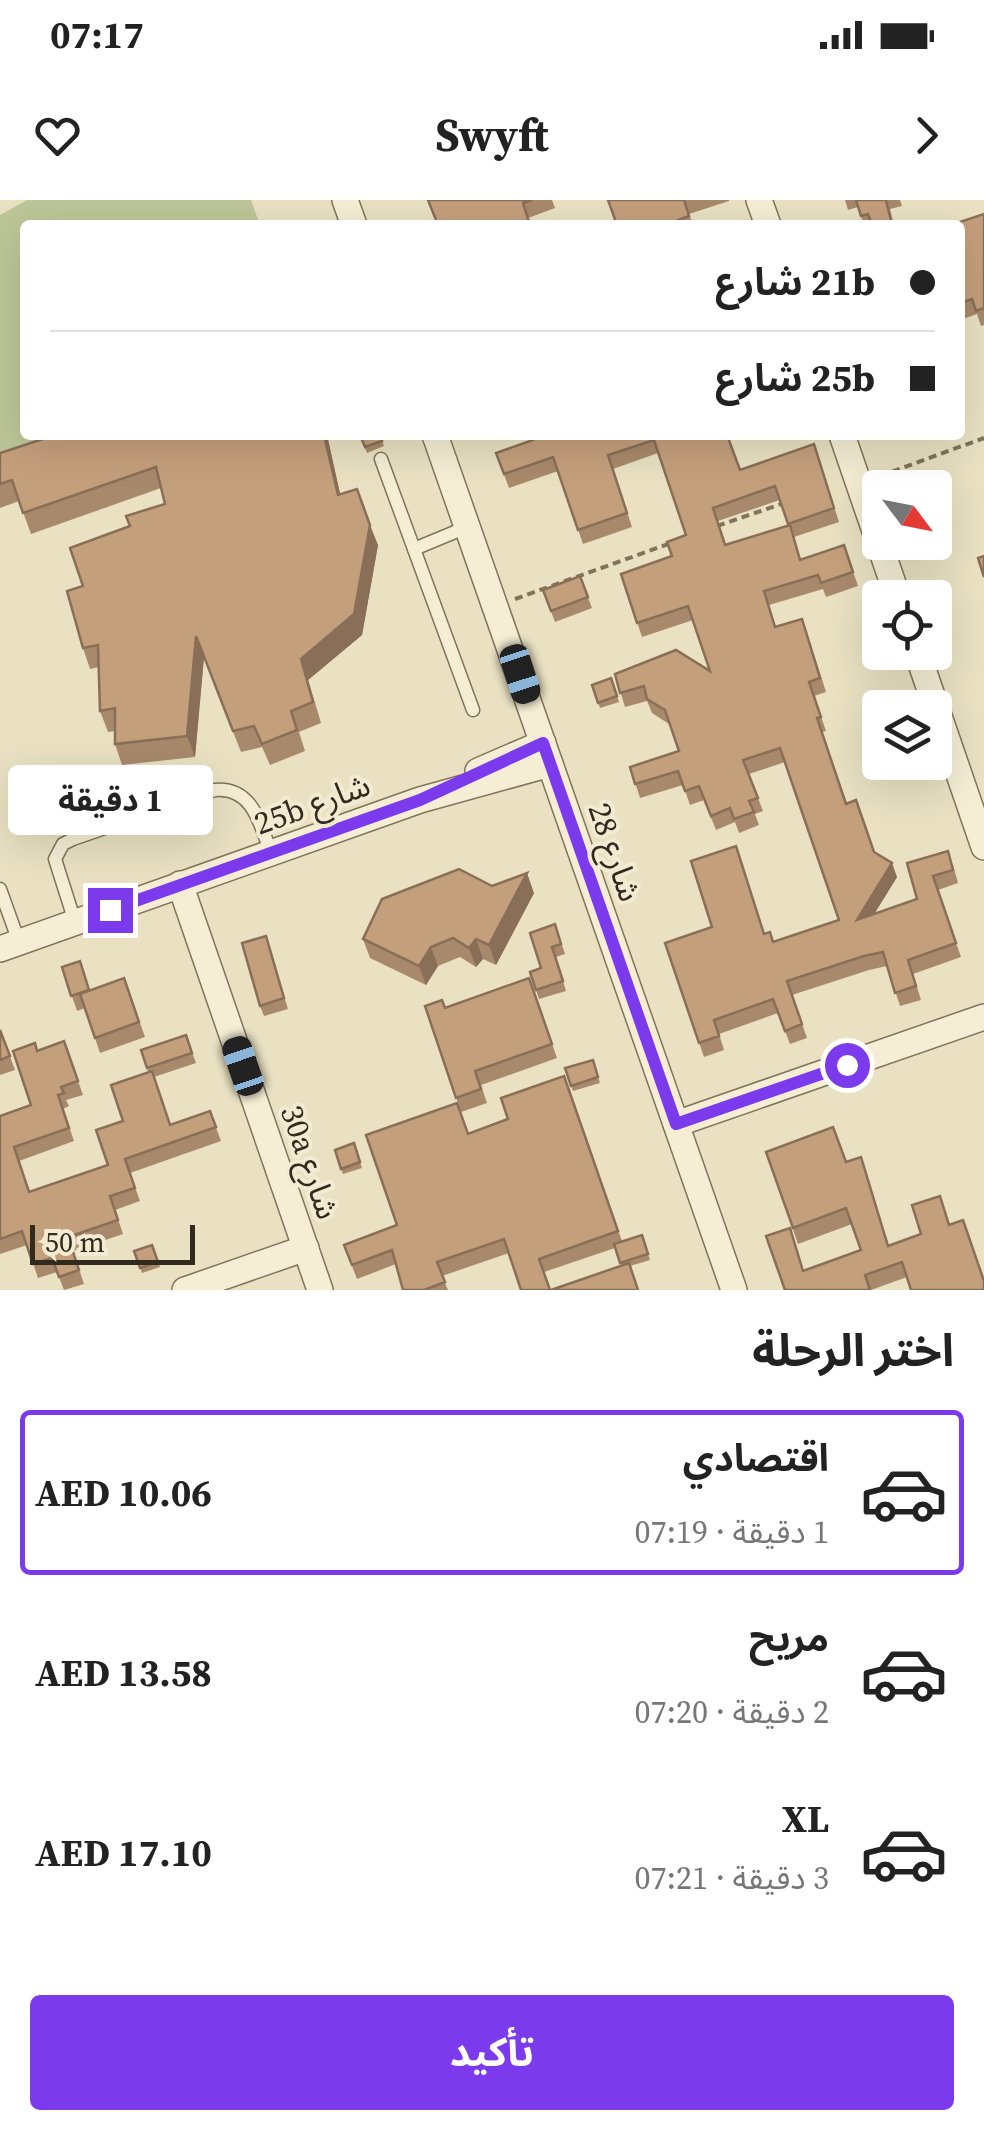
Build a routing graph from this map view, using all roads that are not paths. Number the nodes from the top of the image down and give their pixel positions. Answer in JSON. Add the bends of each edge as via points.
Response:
{"nodes":[{"id":1,"x":437,"y":440,"type":"edge"},
{"id":2,"x":844,"y":440,"type":"edge"},
{"id":3,"x":381,"y":459,"type":"dead end"},
{"id":4,"x":470,"y":526,"type":"junction"},
{"id":5,"x":414,"y":549,"type":"junction"},
{"id":6,"x":892,"y":580,"type":"edge"},
{"id":7,"x":923,"y":670,"type":"edge"},
{"id":8,"x":472,"y":710,"type":"dead end"},
{"id":9,"x":547,"y":754,"type":"junction"},
{"id":10,"x":984,"y":847,"type":"edge"},
{"id":11,"x":271,"y":853,"type":"junction"},
{"id":12,"x":180,"y":884,"type":"junction"},
{"id":13,"x":0,"y":889,"type":"edge"},
{"id":14,"x":76,"y":922,"type":"junction"},
{"id":15,"x":9,"y":946,"type":"edge"},
{"id":16,"x":984,"y":1018,"type":"edge"},
{"id":17,"x":676,"y":1124,"type":"junction"},
{"id":18,"x":306,"y":1248,"type":"junction"},
{"id":19,"x":185,"y":1290,"type":"edge"},
{"id":20,"x":320,"y":1290,"type":"edge"},
{"id":21,"x":734,"y":1290,"type":"edge"}],
"edges":[{"from":1,"to":4,"type":"street","name":"شارع 28"},
{"from":2,"to":6,"type":"street"},
{"from":3,"to":5,"type":"lane"},
{"from":4,"to":5,"type":"lane"},
{"from":4,"to":9,"type":"street","name":"شارع 28"},
{"from":5,"to":8,"type":"lane"},
{"from":7,"to":10,"type":"street"},
{"from":9,"to":11,"type":"street","name":"25b شارع"},
{"from":9,"to":17,"type":"street","name":"شارع 28"},
{"from":11,"to":12,"type":"street","name":"25b شارع"},
{"from":11,"to":14,"type":"lane","via":[[252,805],[222,790],[73,839],[55,858]]},
{"from":12,"to":14,"type":"street","name":"25b شارع"},
{"from":12,"to":18,"type":"street","name":"30a شارع"},
{"from":13,"to":15,"type":"lane"},
{"from":14,"to":15,"type":"street","name":"25b شارع"},
{"from":16,"to":17,"type":"street"},
{"from":17,"to":21,"type":"street","name":"شارع 28"},
{"from":18,"to":19,"type":"street"},
{"from":18,"to":20,"type":"street","name":"30a شارع"}]}
